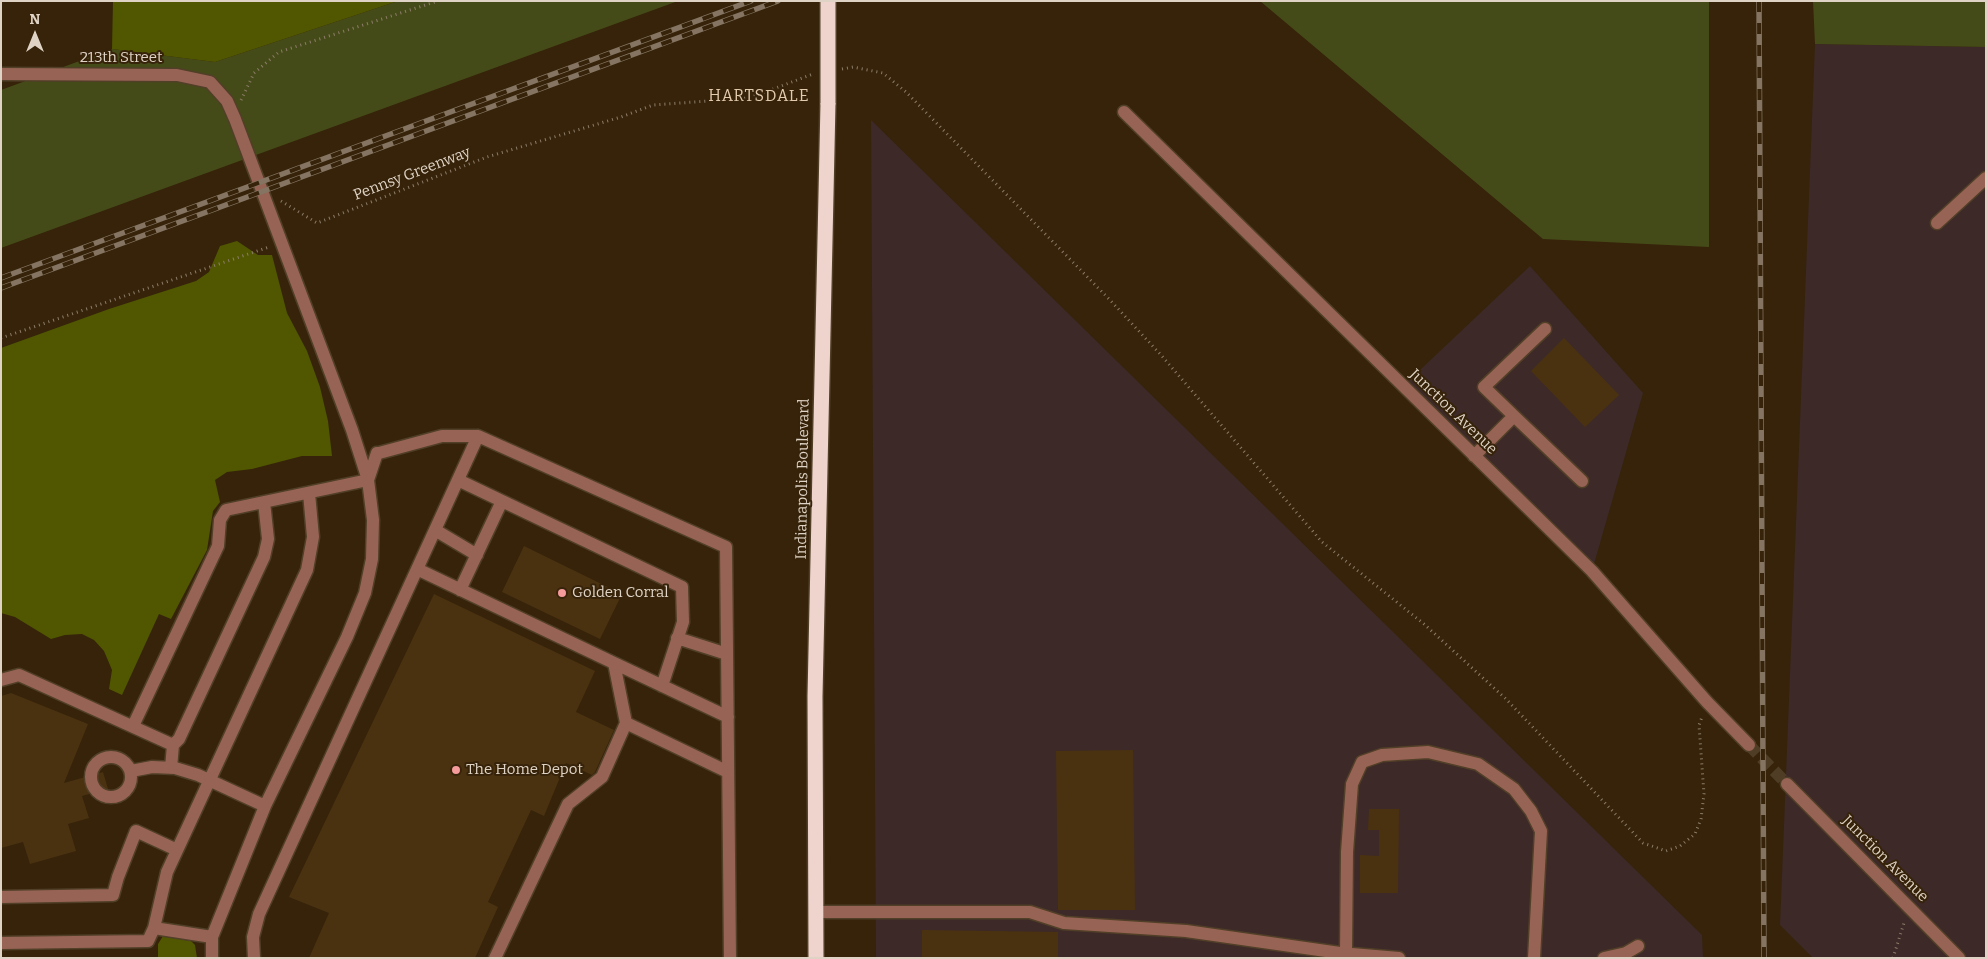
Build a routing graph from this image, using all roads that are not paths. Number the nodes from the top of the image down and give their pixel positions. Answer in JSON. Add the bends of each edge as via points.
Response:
{"nodes":[{"id":1,"x":828,"y":1,"type":"edge"},
{"id":2,"x":1,"y":74,"type":"edge"},
{"id":3,"x":1124,"y":112,"type":"dead end"},
{"id":4,"x":1986,"y":178,"type":"edge"},
{"id":5,"x":1937,"y":223,"type":"dead end"},
{"id":6,"x":1545,"y":329,"type":"dead end"},
{"id":7,"x":1514,"y":416,"type":"junction"},
{"id":8,"x":478,"y":436,"type":"junction"},
{"id":9,"x":1474,"y":456,"type":"junction"},
{"id":10,"x":368,"y":480,"type":"junction"},
{"id":11,"x":458,"y":480,"type":"junction"},
{"id":12,"x":1582,"y":481,"type":"dead end"},
{"id":13,"x":309,"y":492,"type":"junction"},
{"id":14,"x":502,"y":501,"type":"junction"},
{"id":15,"x":264,"y":502,"type":"junction"},
{"id":16,"x":435,"y":530,"type":"junction"},
{"id":17,"x":477,"y":555,"type":"junction"},
{"id":18,"x":417,"y":570,"type":"junction"},
{"id":19,"x":460,"y":590,"type":"junction"},
{"id":20,"x":677,"y":638,"type":"junction"},
{"id":21,"x":727,"y":654,"type":"junction"},
{"id":22,"x":614,"y":663,"type":"junction"},
{"id":23,"x":1,"y":680,"type":"edge"},
{"id":24,"x":662,"y":686,"type":"junction"},
{"id":25,"x":728,"y":717,"type":"junction"},
{"id":26,"x":626,"y":723,"type":"junction"},
{"id":27,"x":133,"y":726,"type":"junction"},
{"id":28,"x":173,"y":745,"type":"junction"},
{"id":29,"x":1749,"y":745,"type":"tunnel mouth"},
{"id":30,"x":170,"y":768,"type":"junction"},
{"id":31,"x":131,"y":771,"type":"dead end"},
{"id":32,"x":728,"y":772,"type":"junction"},
{"id":33,"x":210,"y":780,"type":"junction"},
{"id":34,"x":1787,"y":784,"type":"tunnel mouth"},
{"id":35,"x":265,"y":806,"type":"junction"},
{"id":36,"x":177,"y":850,"type":"junction"},
{"id":37,"x":1,"y":897,"type":"edge"},
{"id":38,"x":815,"y":912,"type":"junction"},
{"id":39,"x":154,"y":928,"type":"junction"},
{"id":40,"x":212,"y":938,"type":"junction"},
{"id":41,"x":1,"y":944,"type":"edge"},
{"id":42,"x":1638,"y":946,"type":"dead end"},
{"id":43,"x":1346,"y":953,"type":"junction"},
{"id":44,"x":212,"y":958,"type":"edge"},
{"id":45,"x":254,"y":958,"type":"edge"},
{"id":46,"x":495,"y":958,"type":"edge"},
{"id":47,"x":730,"y":958,"type":"edge"},
{"id":48,"x":816,"y":958,"type":"edge"},
{"id":49,"x":1399,"y":958,"type":"edge"},
{"id":50,"x":1534,"y":958,"type":"edge"},
{"id":51,"x":1604,"y":958,"type":"edge"},
{"id":52,"x":1959,"y":958,"type":"edge"}],
"edges":[{"from":1,"to":38,"type":"highway","name":"Indianapolis Boulevard","bridge":true,"via":[[815,696]]},
{"from":2,"to":10,"type":"street","name":"213th Street","via":[[178,74],[210,82],[227,101],[235,120]]},
{"from":3,"to":9,"type":"street","name":"Junction Avenue"},
{"from":4,"to":5,"type":"street"},
{"from":6,"to":7,"type":"street","via":[[1484,387]]},
{"from":7,"to":9,"type":"street"},
{"from":7,"to":12,"type":"street"},
{"from":8,"to":10,"type":"street","via":[[442,436],[377,453]]},
{"from":8,"to":11,"type":"street"},
{"from":8,"to":21,"type":"street","via":[[726,547]]},
{"from":9,"to":29,"type":"street","name":"Junction Avenue","via":[[1592,571]]},
{"from":10,"to":13,"type":"street"},
{"from":10,"to":35,"type":"street","via":[[372,559],[365,593]]},
{"from":11,"to":14,"type":"street"},
{"from":11,"to":16,"type":"street"},
{"from":13,"to":15,"type":"street"},
{"from":13,"to":33,"type":"street","via":[[313,537],[307,570]]},
{"from":14,"to":17,"type":"street"},
{"from":14,"to":20,"type":"street","via":[[682,587],[683,622]]},
{"from":15,"to":27,"type":"street","via":[[236,507],[222,514],[218,546]]},
{"from":15,"to":28,"type":"street","via":[[268,539],[264,556],[180,739]]},
{"from":16,"to":17,"type":"street"},
{"from":16,"to":18,"type":"street"},
{"from":17,"to":19,"type":"street"},
{"from":18,"to":19,"type":"street"},
{"from":18,"to":45,"type":"street","via":[[259,914],[253,937]]},
{"from":19,"to":22,"type":"street"},
{"from":20,"to":21,"type":"street"},
{"from":20,"to":24,"type":"street"},
{"from":21,"to":25,"type":"street"},
{"from":22,"to":24,"type":"street"},
{"from":22,"to":26,"type":"street"},
{"from":23,"to":27,"type":"street","via":[[19,674]]},
{"from":24,"to":25,"type":"street"},
{"from":25,"to":32,"type":"street"},
{"from":26,"to":32,"type":"street"},
{"from":26,"to":46,"type":"street","via":[[602,777],[568,804]]},
{"from":27,"to":28,"type":"street"},
{"from":28,"to":30,"type":"street"},
{"from":30,"to":31,"type":"street"},
{"from":30,"to":33,"type":"street"},
{"from":32,"to":47,"type":"street"},
{"from":33,"to":35,"type":"street"},
{"from":33,"to":36,"type":"street"},
{"from":34,"to":52,"type":"street","name":"Junction Avenue"},
{"from":35,"to":40,"type":"street"},
{"from":36,"to":37,"type":"street","via":[[136,831],[113,895]]},
{"from":36,"to":39,"type":"street","via":[[160,893]]},
{"from":38,"to":43,"type":"street","via":[[1030,912],[1064,924],[1186,931]]},
{"from":38,"to":48,"type":"highway","name":"Indianapolis Boulevard"},
{"from":39,"to":40,"type":"street"},
{"from":39,"to":41,"type":"street","via":[[148,942]]},
{"from":40,"to":44,"type":"street"},
{"from":42,"to":51,"type":"street","via":[[1626,953]]},
{"from":43,"to":49,"type":"street"},
{"from":43,"to":50,"type":"street","via":[[1347,852],[1352,784],[1362,762],[1382,756],[1428,752],[1478,764],[1514,789],[1531,811],[1541,831]]}]}
